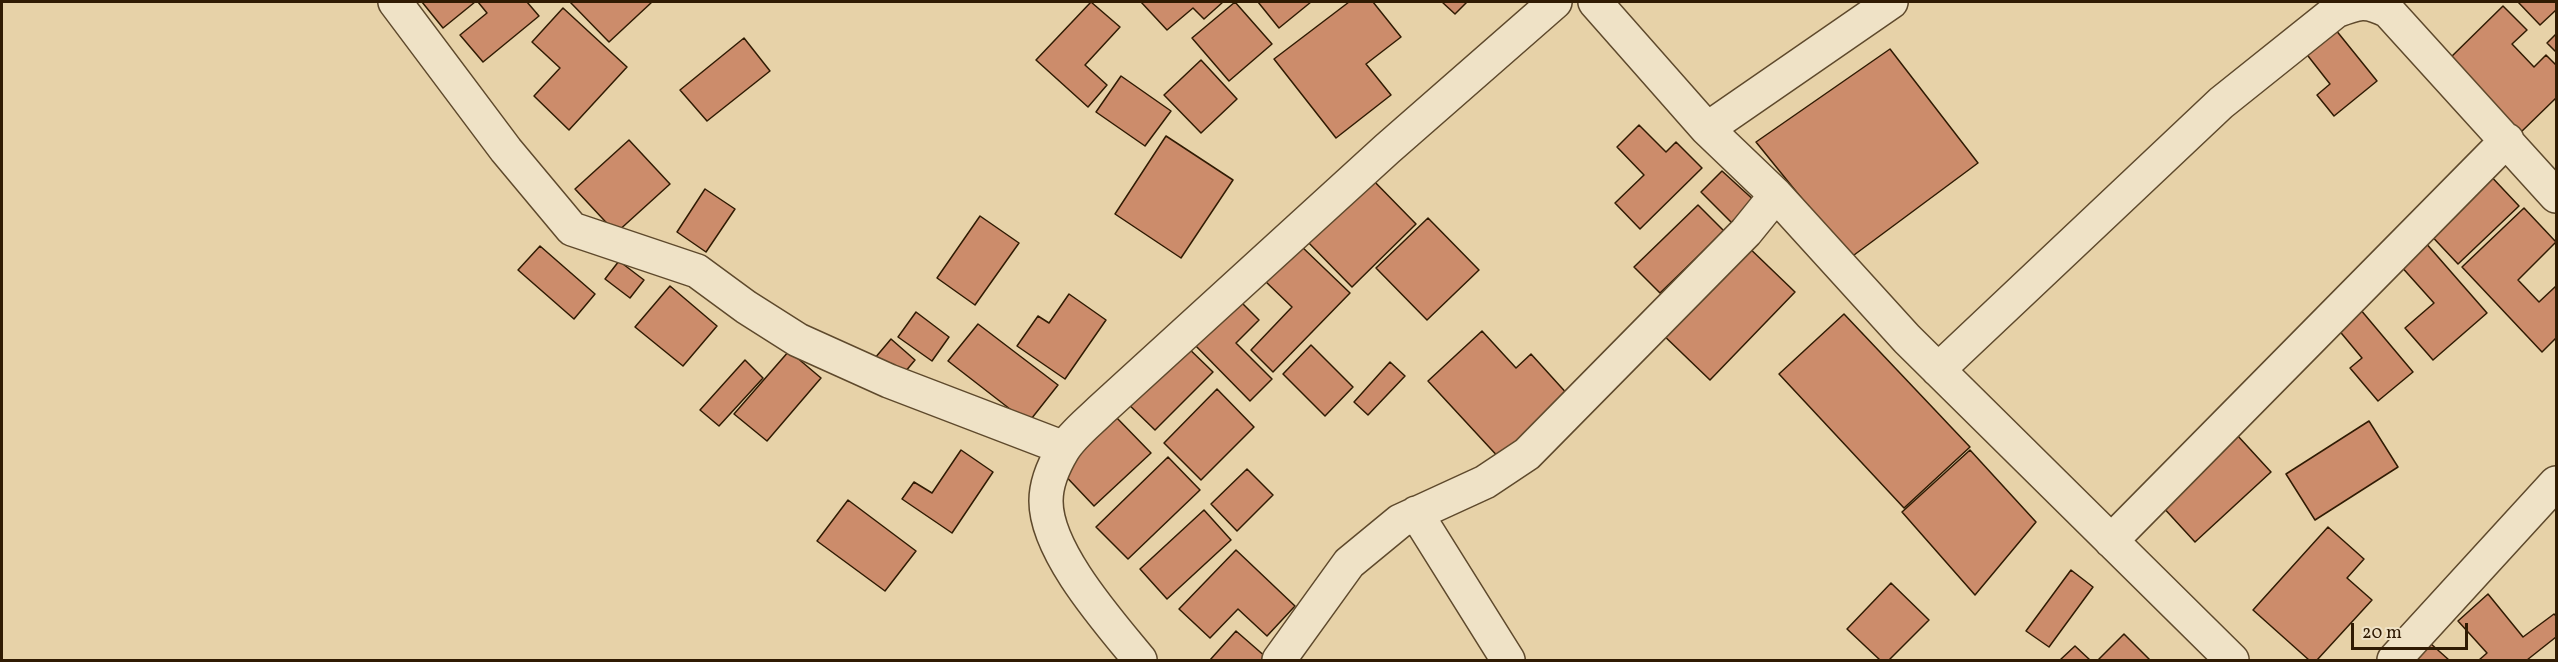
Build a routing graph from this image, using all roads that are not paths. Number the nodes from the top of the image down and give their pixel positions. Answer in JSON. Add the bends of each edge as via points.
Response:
{"nodes":[{"id":1,"x":395,"y":2,"type":"edge"},
{"id":2,"x":1555,"y":2,"type":"edge"},
{"id":3,"x":1595,"y":2,"type":"edge"},
{"id":4,"x":1891,"y":2,"type":"edge"},
{"id":5,"x":1707,"y":129,"type":"junction"},
{"id":6,"x":2507,"y":140,"type":"junction"},
{"id":7,"x":1776,"y":195,"type":"junction"},
{"id":8,"x":2556,"y":196,"type":"edge"},
{"id":9,"x":1938,"y":370,"type":"junction"},
{"id":10,"x":1064,"y":448,"type":"junction"},
{"id":11,"x":2556,"y":483,"type":"edge"},
{"id":12,"x":1416,"y":513,"type":"junction"},
{"id":13,"x":2111,"y":541,"type":"junction"},
{"id":14,"x":1140,"y":660,"type":"edge"},
{"id":15,"x":1279,"y":660,"type":"edge"},
{"id":16,"x":1508,"y":660,"type":"edge"},
{"id":17,"x":2232,"y":660,"type":"edge"},
{"id":18,"x":2394,"y":660,"type":"edge"}],
"edges":[{"from":1,"to":10,"type":"street","via":[[572,229],[697,271],[798,340],[889,381]]},
{"from":2,"to":10,"type":"street","via":[[1361,172]]},
{"from":3,"to":5,"type":"street"},
{"from":4,"to":5,"type":"street"},
{"from":5,"to":7,"type":"street"},
{"from":6,"to":8,"type":"street"},
{"from":6,"to":9,"type":"street","via":[[2388,11],[2373,3],[2357,2],[2336,11],[2221,103]]},
{"from":6,"to":13,"type":"street"},
{"from":7,"to":9,"type":"street"},
{"from":7,"to":12,"type":"street","via":[[1746,232],[1527,454],[1485,482]]},
{"from":9,"to":13,"type":"street"},
{"from":10,"to":14,"type":"street","via":[[1048,481],[1046,502],[1051,532],[1095,605]]},
{"from":11,"to":18,"type":"street"},
{"from":12,"to":15,"type":"street","via":[[1400,521],[1349,563]]},
{"from":12,"to":16,"type":"street"},
{"from":13,"to":17,"type":"street"}]}
